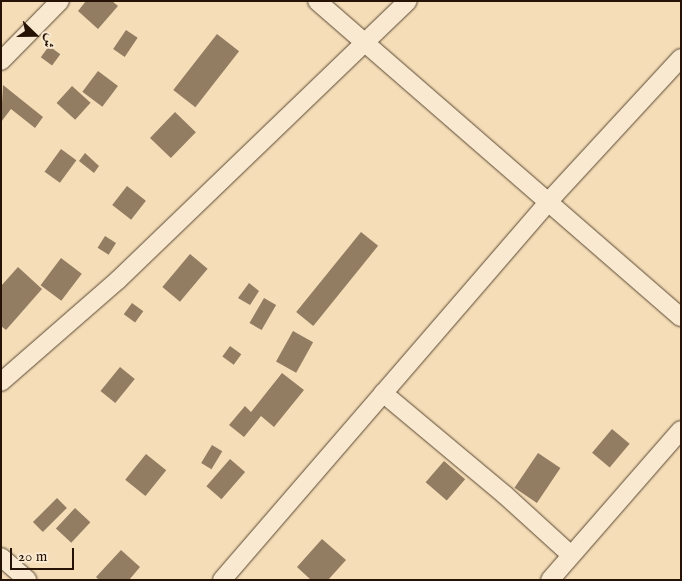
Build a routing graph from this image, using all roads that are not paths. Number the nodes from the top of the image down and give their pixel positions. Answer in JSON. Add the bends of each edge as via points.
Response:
{"nodes":[{"id":1,"x":60,"y":1,"type":"edge"},
{"id":2,"x":317,"y":1,"type":"edge"},
{"id":3,"x":408,"y":1,"type":"edge"},
{"id":4,"x":363,"y":43,"type":"junction"},
{"id":5,"x":681,"y":58,"type":"edge"},
{"id":6,"x":1,"y":61,"type":"edge"},
{"id":7,"x":548,"y":202,"type":"junction"},
{"id":8,"x":681,"y":317,"type":"edge"},
{"id":9,"x":1,"y":382,"type":"edge"},
{"id":10,"x":383,"y":393,"type":"junction"},
{"id":11,"x":681,"y":430,"type":"edge"},
{"id":12,"x":571,"y":555,"type":"junction"},
{"id":13,"x":1,"y":557,"type":"edge"},
{"id":14,"x":27,"y":580,"type":"edge"},
{"id":15,"x":222,"y":580,"type":"edge"},
{"id":16,"x":550,"y":580,"type":"edge"}],
"edges":[{"from":1,"to":6,"type":"street"},
{"from":2,"to":4,"type":"street"},
{"from":3,"to":4,"type":"street"},
{"from":4,"to":7,"type":"street"},
{"from":4,"to":9,"type":"street","via":[[118,280]]},
{"from":5,"to":7,"type":"street"},
{"from":7,"to":8,"type":"street"},
{"from":7,"to":10,"type":"street"},
{"from":10,"to":12,"type":"street"},
{"from":10,"to":15,"type":"street"},
{"from":11,"to":12,"type":"street"},
{"from":12,"to":16,"type":"street"},
{"from":13,"to":14,"type":"street"}]}
